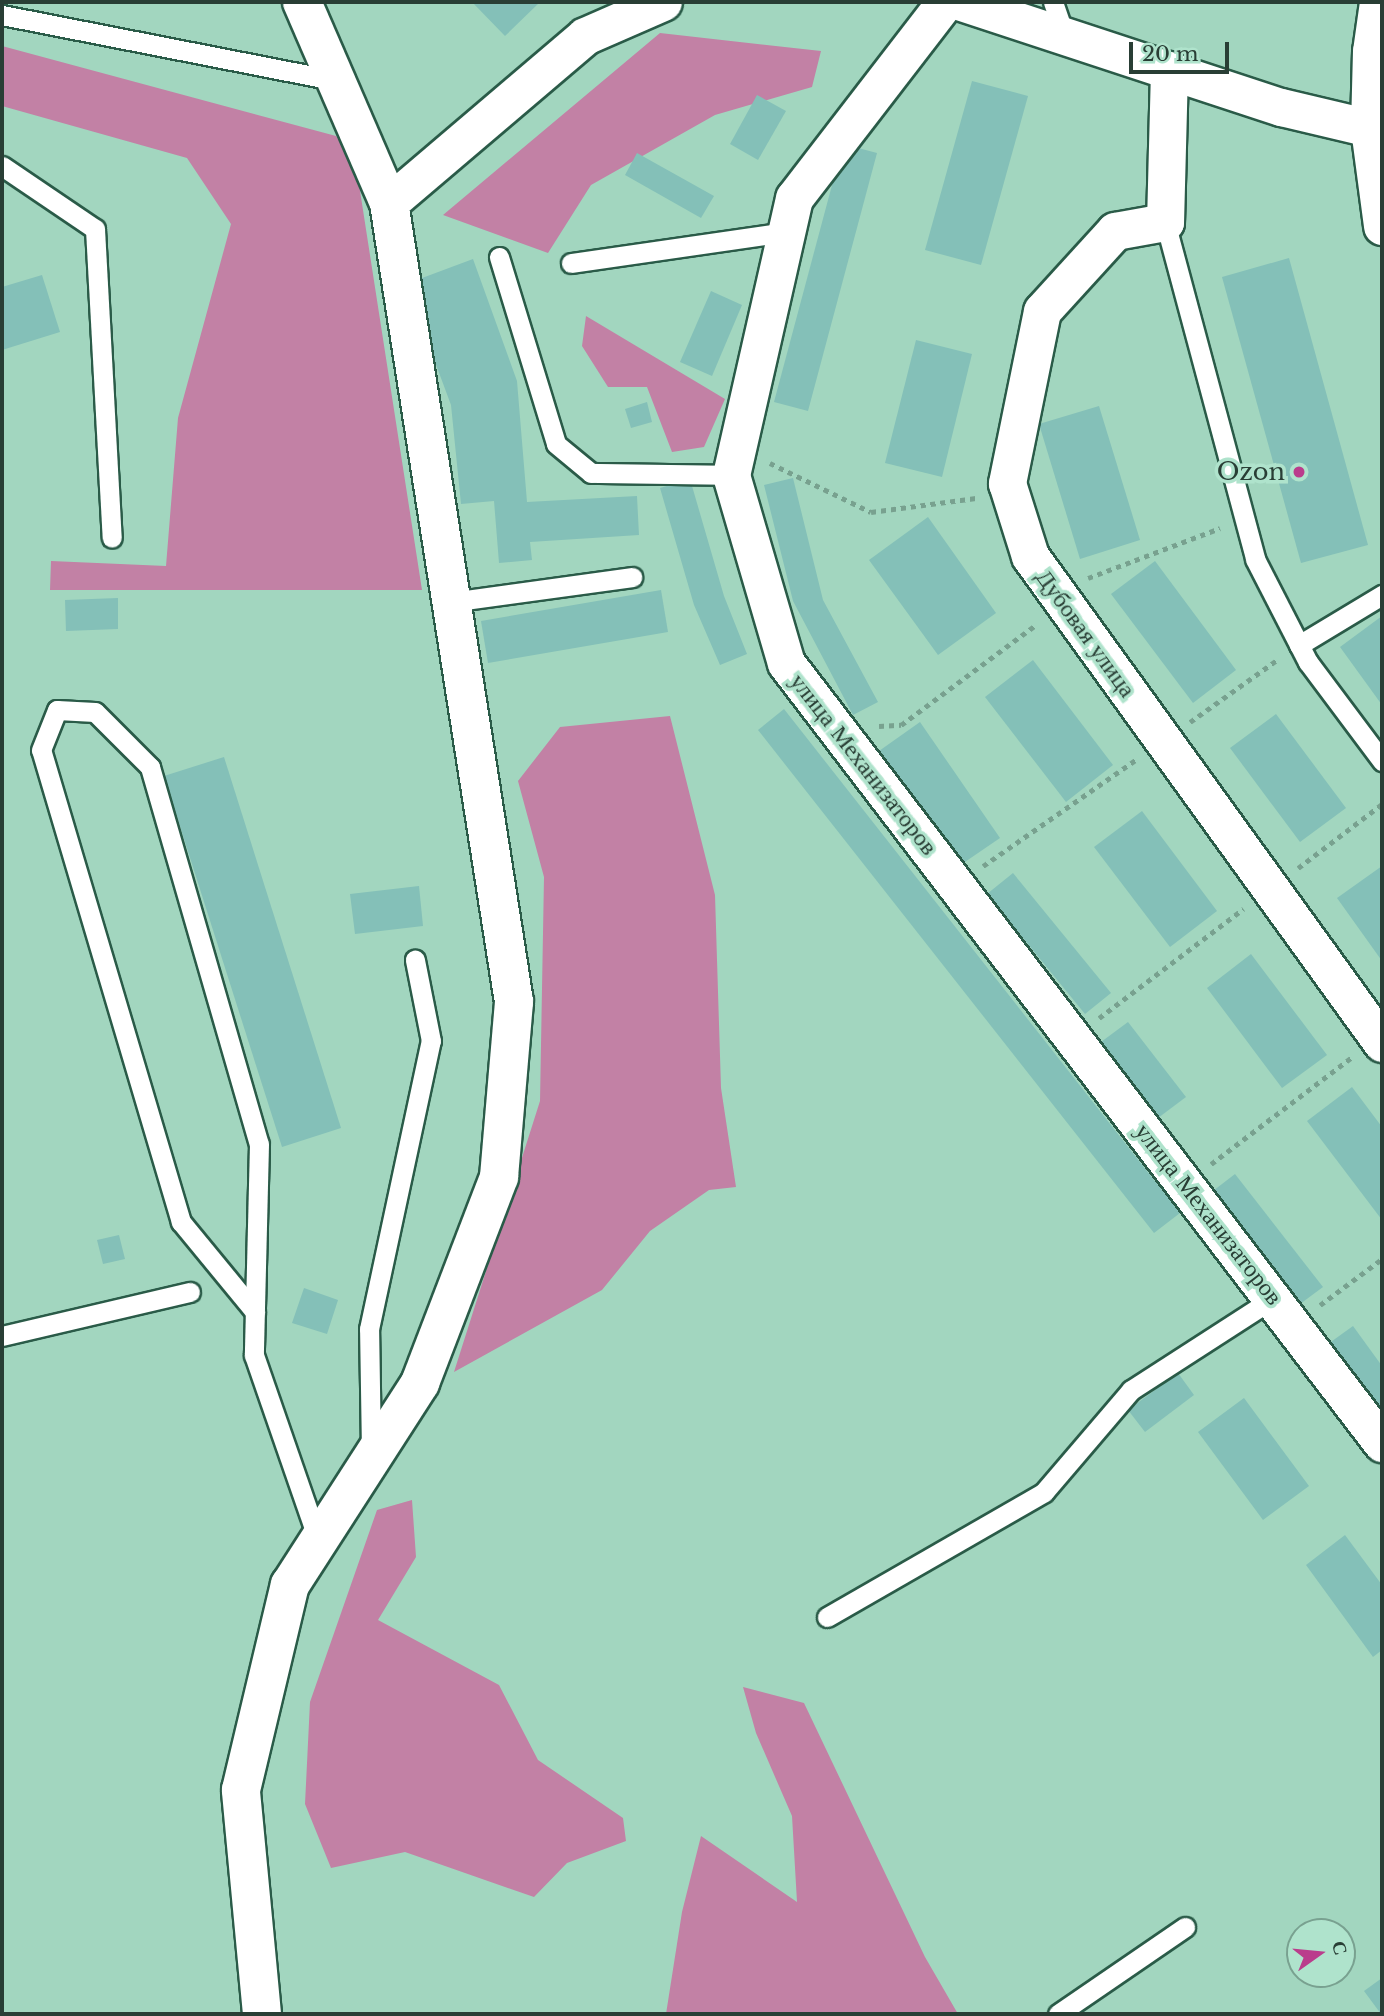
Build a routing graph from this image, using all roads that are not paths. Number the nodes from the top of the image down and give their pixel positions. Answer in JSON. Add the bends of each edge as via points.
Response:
{"nodes":[{"id":1,"x":302,"y":2,"type":"edge"},
{"id":2,"x":663,"y":2,"type":"edge"},
{"id":3,"x":945,"y":2,"type":"edge"},
{"id":4,"x":961,"y":2,"type":"edge"},
{"id":5,"x":1053,"y":2,"type":"edge"},
{"id":6,"x":1378,"y":2,"type":"edge"},
{"id":7,"x":2,"y":15,"type":"edge"},
{"id":8,"x":1065,"y":36,"type":"junction"},
{"id":9,"x":1169,"y":70,"type":"junction"},
{"id":10,"x":338,"y":81,"type":"junction"},
{"id":11,"x":1369,"y":128,"type":"junction"},
{"id":12,"x":2,"y":166,"type":"edge"},
{"id":13,"x":389,"y":204,"type":"junction"},
{"id":14,"x":1164,"y":222,"type":"junction"},
{"id":15,"x":1382,"y":226,"type":"edge"},
{"id":16,"x":786,"y":232,"type":"junction"},
{"id":17,"x":499,"y":257,"type":"dead end"},
{"id":18,"x":571,"y":263,"type":"dead end"},
{"id":19,"x":734,"y":461,"type":"junction"},
{"id":20,"x":112,"y":538,"type":"dead end"},
{"id":21,"x":632,"y":576,"type":"dead end"},
{"id":22,"x":1382,"y":595,"type":"edge"},
{"id":23,"x":450,"y":602,"type":"junction"},
{"id":24,"x":1299,"y":645,"type":"junction"},
{"id":25,"x":1382,"y":761,"type":"edge"},
{"id":26,"x":415,"y":960,"type":"dead end"},
{"id":27,"x":1380,"y":1040,"type":"edge"},
{"id":28,"x":190,"y":1292,"type":"dead end"},
{"id":29,"x":1284,"y":1311,"type":"junction"},
{"id":30,"x":255,"y":1312,"type":"junction"},
{"id":31,"x":2,"y":1336,"type":"edge"},
{"id":32,"x":1382,"y":1443,"type":"edge"},
{"id":33,"x":371,"y":1459,"type":"junction"},
{"id":34,"x":319,"y":1541,"type":"junction"},
{"id":35,"x":827,"y":1617,"type":"dead end"},
{"id":36,"x":1185,"y":1927,"type":"dead end"},
{"id":37,"x":262,"y":2014,"type":"edge"},
{"id":38,"x":1058,"y":2014,"type":"edge"}],
"edges":[{"from":1,"to":10,"type":"street"},
{"from":2,"to":13,"type":"street","via":[[585,36]]},
{"from":3,"to":16,"type":"street","name":"улица Механизаторов","via":[[794,198]]},
{"from":4,"to":8,"type":"street"},
{"from":5,"to":8,"type":"lane"},
{"from":6,"to":11,"type":"street"},
{"from":7,"to":10,"type":"lane"},
{"from":8,"to":9,"type":"street"},
{"from":9,"to":11,"type":"street","via":[[1281,107]]},
{"from":9,"to":14,"type":"street"},
{"from":10,"to":13,"type":"street"},
{"from":11,"to":15,"type":"street"},
{"from":12,"to":20,"type":"lane","via":[[95,229]]},
{"from":13,"to":23,"type":"street"},
{"from":14,"to":24,"type":"lane","via":[[1255,559]]},
{"from":14,"to":27,"type":"street","name":"Дубовая улица","via":[[1115,231],[1042,311],[1007,483],[1030,556]]},
{"from":16,"to":18,"type":"lane"},
{"from":16,"to":19,"type":"street","name":"улица Механизаторов"},
{"from":17,"to":19,"type":"lane","via":[[556,444],[591,473]]},
{"from":19,"to":29,"type":"street","name":"улица Механизаторов","via":[[786,663]]},
{"from":21,"to":23,"type":"lane"},
{"from":22,"to":24,"type":"lane"},
{"from":23,"to":33,"type":"street","via":[[514,1002],[499,1177],[420,1383]]},
{"from":24,"to":25,"type":"lane"},
{"from":26,"to":33,"type":"lane","via":[[431,1041],[369,1329]]},
{"from":28,"to":31,"type":"lane"},
{"from":29,"to":32,"type":"street","name":"улица Механизаторов"},
{"from":29,"to":35,"type":"lane","via":[[1131,1390],[1044,1492]]},
{"from":30,"to":30,"type":"lane","via":[[259,1144],[150,767],[95,712],[57,709],[41,750],[181,1222]]},
{"from":30,"to":34,"type":"lane","via":[[254,1355]]},
{"from":33,"to":34,"type":"street"},
{"from":34,"to":37,"type":"street","via":[[290,1585],[240,1790]]},
{"from":36,"to":38,"type":"lane"}]}
